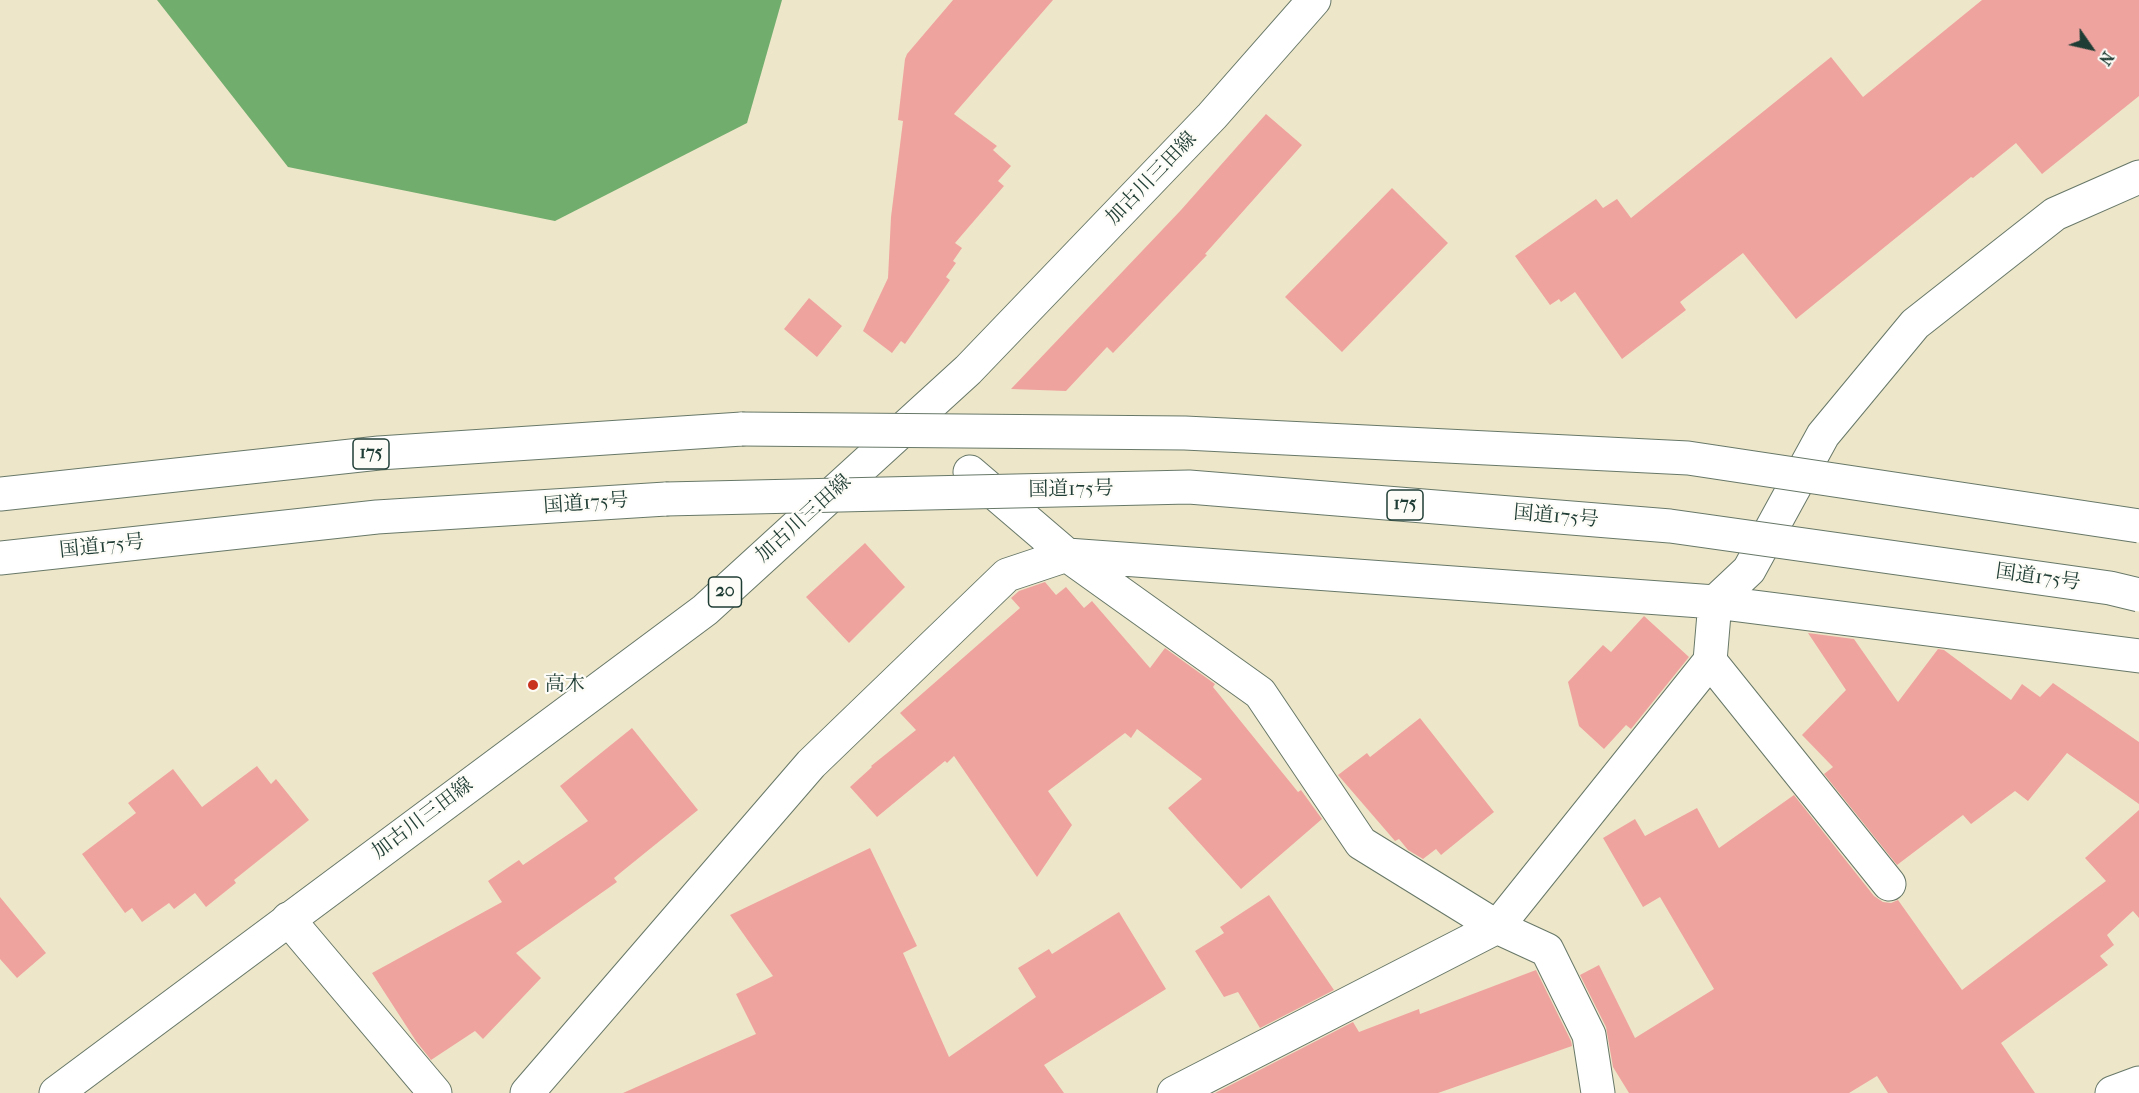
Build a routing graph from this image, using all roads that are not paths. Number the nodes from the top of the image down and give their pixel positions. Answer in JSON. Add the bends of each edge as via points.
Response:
{"nodes":[{"id":1,"x":1314,"y":0,"type":"edge"},
{"id":2,"x":2139,"y":177,"type":"edge"},
{"id":3,"x":970,"y":472,"type":"dead end"},
{"id":4,"x":0,"y":494,"type":"edge"},
{"id":5,"x":2139,"y":526,"type":"edge"},
{"id":6,"x":1067,"y":555,"type":"junction"},
{"id":7,"x":0,"y":558,"type":"edge"},
{"id":8,"x":2139,"y":595,"type":"edge"},
{"id":9,"x":1715,"y":602,"type":"junction"},
{"id":10,"x":2139,"y":656,"type":"edge"},
{"id":11,"x":1710,"y":661,"type":"junction"},
{"id":12,"x":1889,"y":884,"type":"dead end"},
{"id":13,"x":288,"y":919,"type":"junction"},
{"id":14,"x":1497,"y":927,"type":"junction"},
{"id":15,"x":2139,"y":1083,"type":"edge"},
{"id":16,"x":56,"y":1093,"type":"edge"},
{"id":17,"x":435,"y":1093,"type":"edge"},
{"id":18,"x":527,"y":1093,"type":"edge"},
{"id":19,"x":1174,"y":1093,"type":"edge"},
{"id":20,"x":1598,"y":1093,"type":"edge"},
{"id":21,"x":2112,"y":1093,"type":"edge"}],
"edges":[{"from":1,"to":13,"type":"main road","name":"加古川三田線","number":"20","via":[[1212,117],[968,370],[705,610]]},
{"from":2,"to":9,"type":"main road","via":[[2055,214],[1915,324],[1823,435],[1749,570]]},
{"from":3,"to":6,"type":"main road"},
{"from":4,"to":5,"type":"main road","number":"175","bridge":true,"via":[[379,453],[742,429],[1185,433],[1688,458]]},
{"from":6,"to":9,"type":"main road"},
{"from":6,"to":14,"type":"main road","via":[[1260,693],[1361,843]]},
{"from":6,"to":18,"type":"main road","via":[[1007,575],[811,764]]},
{"from":7,"to":8,"type":"main road","name":"国道175号","number":"175","bridge":true,"via":[[377,517],[666,499],[1189,487],[1670,526]]},
{"from":9,"to":10,"type":"main road"},
{"from":9,"to":11,"type":"main road"},
{"from":11,"to":12,"type":"main road"},
{"from":11,"to":14,"type":"main road"},
{"from":13,"to":16,"type":"main road","name":"加古川三田線","number":"20"},
{"from":13,"to":17,"type":"main road"},
{"from":14,"to":19,"type":"main road"},
{"from":14,"to":20,"type":"main road","via":[[1548,950],[1589,1035]]},
{"from":15,"to":21,"type":"main road"}]}
